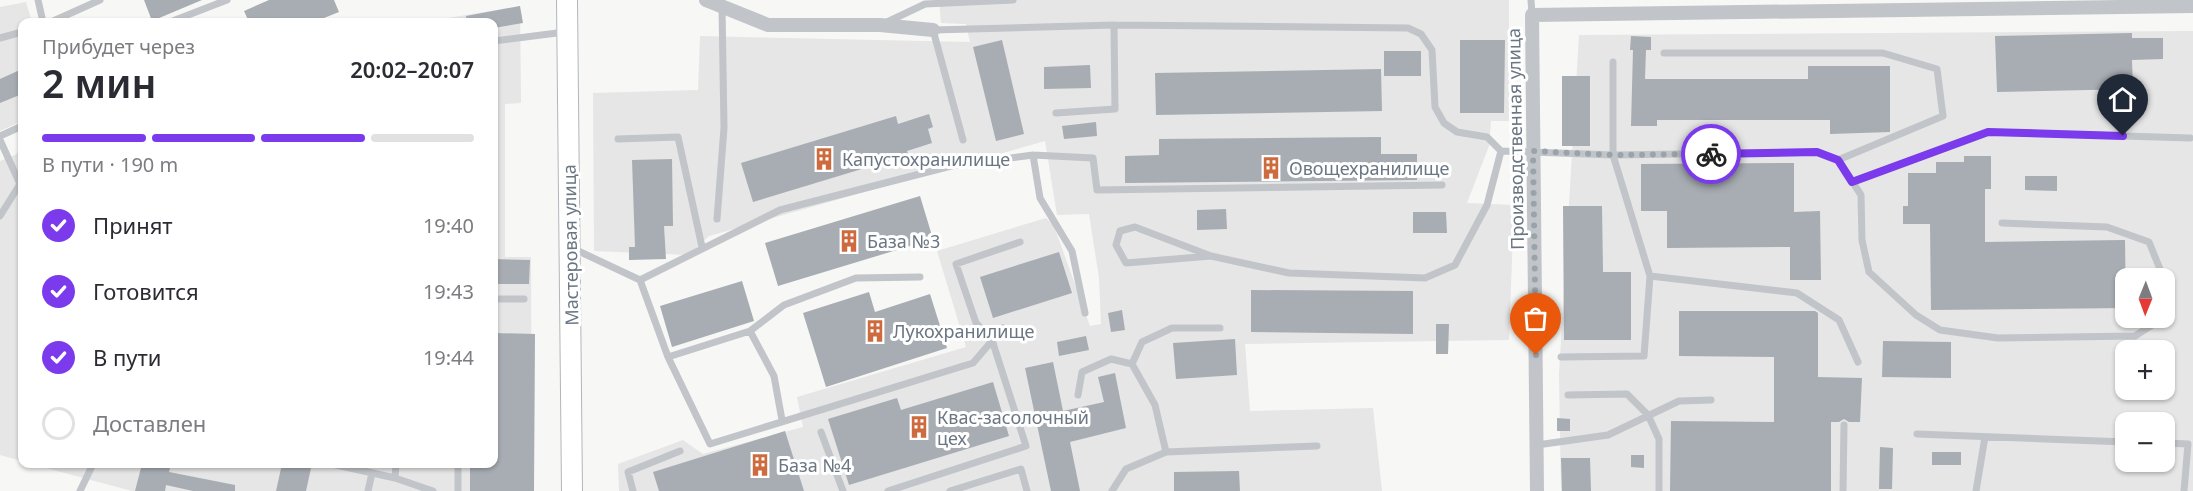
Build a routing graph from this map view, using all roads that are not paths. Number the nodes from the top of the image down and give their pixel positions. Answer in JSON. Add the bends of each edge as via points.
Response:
{"nodes":[{"id":1,"x":38,"y":0,"type":"edge"},
{"id":2,"x":100,"y":0,"type":"edge"},
{"id":3,"x":227,"y":0,"type":"edge"},
{"id":4,"x":567,"y":0,"type":"edge"},
{"id":5,"x":706,"y":0,"type":"edge"},
{"id":6,"x":1012,"y":0,"type":"edge"},
{"id":7,"x":1531,"y":0,"type":"edge"},
{"id":8,"x":2193,"y":6,"type":"edge"},
{"id":9,"x":722,"y":8,"type":"junction"},
{"id":10,"x":1532,"y":15,"type":"junction"},
{"id":11,"x":42,"y":18,"type":"edge"},
{"id":12,"x":60,"y":18,"type":"edge"},
{"id":13,"x":180,"y":18,"type":"edge"},
{"id":14,"x":880,"y":25,"type":"junction"},
{"id":15,"x":1114,"y":25,"type":"junction"},
{"id":16,"x":933,"y":30,"type":"junction"},
{"id":17,"x":567,"y":32,"type":"junction"},
{"id":18,"x":18,"y":33,"type":"edge"},
{"id":19,"x":0,"y":38,"type":"edge"},
{"id":20,"x":498,"y":41,"type":"edge"},
{"id":21,"x":1664,"y":53,"type":"dead end"},
{"id":22,"x":1613,"y":62,"type":"dead end"},
{"id":23,"x":1056,"y":113,"type":"dead end"},
{"id":24,"x":18,"y":128,"type":"edge"},
{"id":25,"x":0,"y":138,"type":"edge"},
{"id":26,"x":2190,"y":138,"type":"dead end"},
{"id":27,"x":618,"y":139,"type":"dead end"},
{"id":28,"x":963,"y":140,"type":"dead end"},
{"id":29,"x":1501,"y":151,"type":"junction"},
{"id":30,"x":1533,"y":151,"type":"junction"},
{"id":31,"x":1033,"y":155,"type":"junction"},
{"id":32,"x":1613,"y":155,"type":"junction"},
{"id":33,"x":1838,"y":160,"type":"junction"},
{"id":34,"x":18,"y":179,"type":"edge"},
{"id":35,"x":1852,"y":182,"type":"junction"},
{"id":36,"x":1443,"y":185,"type":"dead end"},
{"id":37,"x":18,"y":187,"type":"edge"},
{"id":38,"x":0,"y":216,"type":"edge"},
{"id":39,"x":717,"y":219,"type":"dead end"},
{"id":40,"x":2002,"y":223,"type":"dead end"},
{"id":41,"x":1020,"y":242,"type":"dead end"},
{"id":42,"x":570,"y":247,"type":"junction"},
{"id":43,"x":702,"y":248,"type":"junction"},
{"id":44,"x":1211,"y":256,"type":"junction"},
{"id":45,"x":2160,"y":268,"type":"edge"},
{"id":46,"x":1650,"y":276,"type":"junction"},
{"id":47,"x":920,"y":277,"type":"dead end"},
{"id":48,"x":640,"y":280,"type":"junction"},
{"id":49,"x":498,"y":299,"type":"edge"},
{"id":50,"x":524,"y":299,"type":"dead end"},
{"id":51,"x":1085,"y":313,"type":"dead end"},
{"id":52,"x":1002,"y":328,"type":"dead end"},
{"id":53,"x":1220,"y":328,"type":"dead end"},
{"id":54,"x":2147,"y":328,"type":"edge"},
{"id":55,"x":750,"y":331,"type":"junction"},
{"id":56,"x":992,"y":340,"type":"junction"},
{"id":57,"x":669,"y":357,"type":"junction"},
{"id":58,"x":1561,"y":357,"type":"dead end"},
{"id":59,"x":1858,"y":362,"type":"dead end"},
{"id":60,"x":1132,"y":364,"type":"junction"},
{"id":61,"x":1078,"y":395,"type":"dead end"},
{"id":62,"x":1568,"y":395,"type":"dead end"},
{"id":63,"x":1711,"y":400,"type":"dead end"},
{"id":64,"x":1648,"y":415,"type":"junction"},
{"id":65,"x":782,"y":420,"type":"junction"},
{"id":66,"x":1844,"y":425,"type":"dead end"},
{"id":67,"x":820,"y":432,"type":"dead end"},
{"id":68,"x":1917,"y":434,"type":"dead end"},
{"id":69,"x":1985,"y":437,"type":"junction"},
{"id":70,"x":2115,"y":442,"type":"edge"},
{"id":71,"x":2175,"y":443,"type":"edge"},
{"id":72,"x":1537,"y":445,"type":"junction"},
{"id":73,"x":1317,"y":446,"type":"dead end"},
{"id":74,"x":680,"y":451,"type":"dead end"},
{"id":75,"x":1166,"y":452,"type":"junction"},
{"id":76,"x":91,"y":468,"type":"edge"},
{"id":77,"x":350,"y":468,"type":"edge"},
{"id":78,"x":396,"y":468,"type":"edge"},
{"id":79,"x":458,"y":468,"type":"edge"},
{"id":80,"x":372,"y":473,"type":"junction"},
{"id":81,"x":395,"y":478,"type":"junction"},
{"id":82,"x":80,"y":491,"type":"edge"},
{"id":83,"x":368,"y":491,"type":"edge"},
{"id":84,"x":433,"y":491,"type":"edge"},
{"id":85,"x":458,"y":491,"type":"edge"},
{"id":86,"x":572,"y":491,"type":"edge"},
{"id":87,"x":633,"y":491,"type":"edge"},
{"id":88,"x":843,"y":491,"type":"edge"},
{"id":89,"x":888,"y":491,"type":"edge"},
{"id":90,"x":950,"y":491,"type":"edge"},
{"id":91,"x":1027,"y":491,"type":"edge"},
{"id":92,"x":1112,"y":491,"type":"edge"},
{"id":93,"x":1537,"y":491,"type":"edge"},
{"id":94,"x":1659,"y":491,"type":"edge"},
{"id":95,"x":1843,"y":491,"type":"edge"},
{"id":96,"x":1976,"y":491,"type":"edge"},
{"id":97,"x":2184,"y":491,"type":"edge"}],
"edges":[{"from":1,"to":11,"type":"lane"},
{"from":2,"to":12,"type":"lane"},
{"from":3,"to":13,"type":"lane"},
{"from":4,"to":17,"type":"main road","name":"Мастеровая улица"},
{"from":5,"to":9,"type":"street"},
{"from":6,"to":14,"type":"lane","via":[[925,4]]},
{"from":7,"to":10,"type":"lane"},
{"from":8,"to":10,"type":"street","name":"Производственная улица"},
{"from":9,"to":14,"type":"street","via":[[768,25]]},
{"from":9,"to":39,"type":"lane","via":[[724,128]]},
{"from":10,"to":30,"type":"street","name":"Производственная улица"},
{"from":14,"to":16,"type":"street"},
{"from":15,"to":16,"type":"lane"},
{"from":15,"to":23,"type":"lane","via":[[1115,109]]},
{"from":15,"to":29,"type":"lane","via":[[1408,28],[1421,34],[1432,50],[1435,107],[1444,123],[1457,132],[1487,137]]},
{"from":16,"to":28,"type":"lane"},
{"from":17,"to":20,"type":"lane"},
{"from":17,"to":42,"type":"main road","name":"Мастеровая улица"},
{"from":18,"to":19,"type":"lane"},
{"from":21,"to":33,"type":"lane","via":[[1882,53],[1937,69],[1943,116]]},
{"from":22,"to":32,"type":"lane"},
{"from":24,"to":25,"type":"lane"},
{"from":25,"to":34,"type":"lane"},
{"from":26,"to":35,"type":"lane","via":[[1988,132]]},
{"from":27,"to":43,"type":"lane","via":[[678,137]]},
{"from":29,"to":30,"type":"lane"},
{"from":29,"to":44,"type":"lane","via":[[1487,205],[1455,265],[1425,278],[1289,273]]},
{"from":30,"to":32,"type":"lane"},
{"from":30,"to":72,"type":"street","name":"Производственная улица"},
{"from":31,"to":36,"type":"lane","via":[[1093,158],[1097,190]]},
{"from":31,"to":43,"type":"lane","via":[[951,166],[780,210]]},
{"from":31,"to":51,"type":"lane","via":[[1040,198],[1072,251]]},
{"from":32,"to":33,"type":"lane","via":[[1817,152]]},
{"from":32,"to":46,"type":"lane"},
{"from":33,"to":35,"type":"lane"},
{"from":35,"to":54,"type":"lane","via":[[1860,195],[1862,240],[1869,272],[1916,315],[1940,330],[1998,338],[2135,336]]},
{"from":37,"to":38,"type":"lane"},
{"from":40,"to":45,"type":"lane","via":[[2108,226],[2149,242]]},
{"from":41,"to":56,"type":"lane","via":[[956,264],[976,323]]},
{"from":42,"to":48,"type":"lane"},
{"from":42,"to":86,"type":"main road","name":"Мастеровая улица"},
{"from":43,"to":48,"type":"lane"},
{"from":44,"to":44,"type":"lane","via":[[1135,227],[1120,231],[1116,245],[1126,263]]},
{"from":46,"to":58,"type":"lane","via":[[1644,356]]},
{"from":46,"to":59,"type":"lane","via":[[1797,293],[1839,320]]},
{"from":47,"to":55,"type":"lane","via":[[856,278],[784,305]]},
{"from":48,"to":57,"type":"lane"},
{"from":49,"to":50,"type":"lane"},
{"from":52,"to":56,"type":"lane"},
{"from":53,"to":60,"type":"lane","via":[[1172,328],[1142,342]]},
{"from":55,"to":57,"type":"lane"},
{"from":55,"to":65,"type":"lane","via":[[774,376]]},
{"from":56,"to":65,"type":"lane","via":[[973,363]]},
{"from":56,"to":89,"type":"lane","via":[[1026,446]]},
{"from":57,"to":65,"type":"lane","via":[[710,444]]},
{"from":60,"to":61,"type":"lane","via":[[1111,359],[1082,372]]},
{"from":60,"to":75,"type":"lane","via":[[1155,405]]},
{"from":62,"to":64,"type":"lane","via":[[1627,394]]},
{"from":63,"to":64,"type":"lane","via":[[1679,401]]},
{"from":64,"to":72,"type":"lane","via":[[1608,435]]},
{"from":64,"to":94,"type":"lane","via":[[1659,439]]},
{"from":66,"to":95,"type":"lane"},
{"from":67,"to":88,"type":"lane"},
{"from":68,"to":69,"type":"lane"},
{"from":69,"to":70,"type":"lane"},
{"from":69,"to":96,"type":"lane"},
{"from":71,"to":97,"type":"lane","via":[[2188,444]]},
{"from":72,"to":93,"type":"street","name":"Производственная улица"},
{"from":73,"to":75,"type":"lane"},
{"from":74,"to":87,"type":"lane","via":[[628,472]]},
{"from":75,"to":92,"type":"lane","via":[[1126,469]]},
{"from":76,"to":82,"type":"lane"},
{"from":77,"to":80,"type":"lane"},
{"from":78,"to":81,"type":"lane"},
{"from":79,"to":85,"type":"lane"},
{"from":80,"to":81,"type":"lane"},
{"from":80,"to":83,"type":"lane"},
{"from":81,"to":84,"type":"lane"},
{"from":90,"to":91,"type":"lane","via":[[1021,469]]}]}
